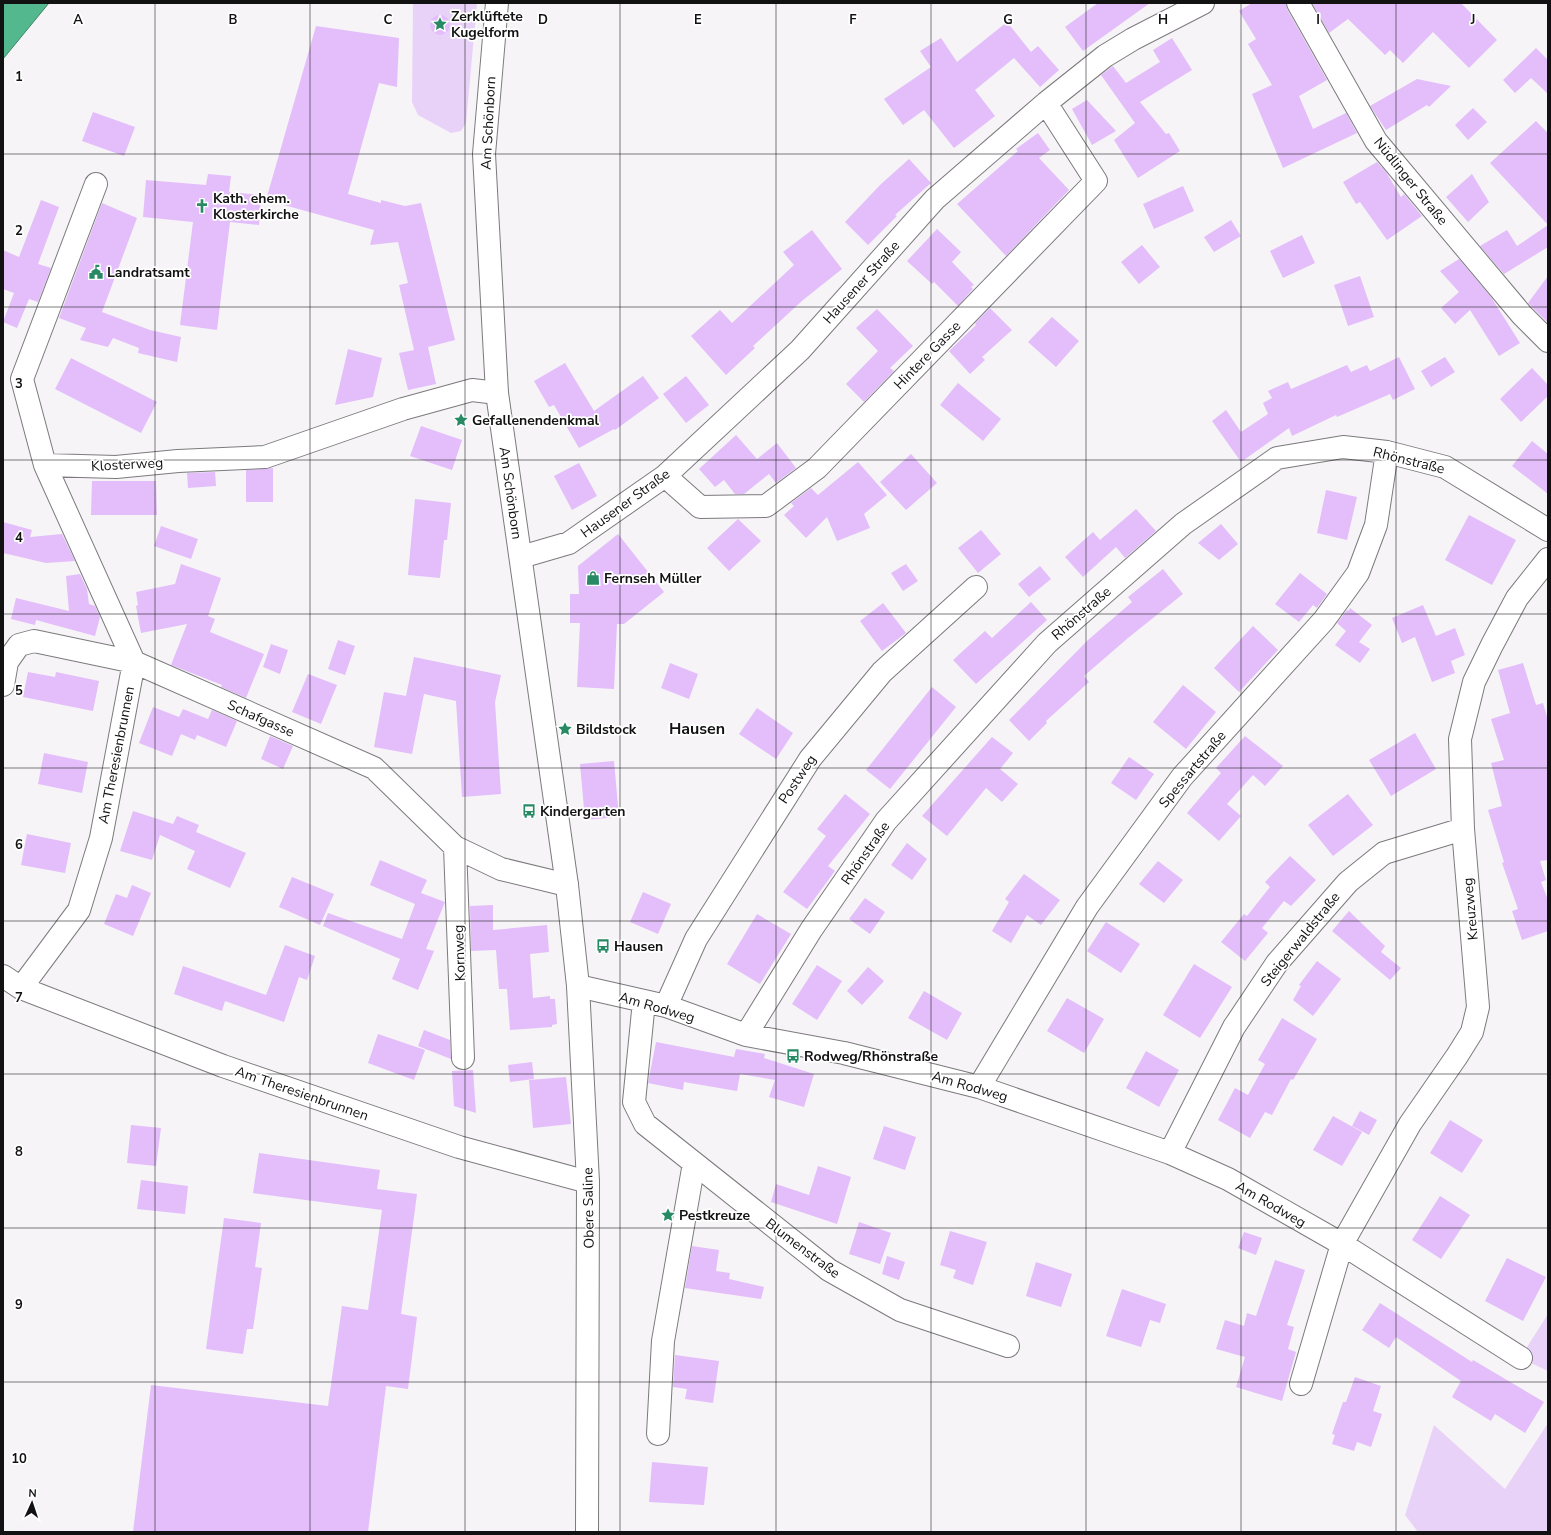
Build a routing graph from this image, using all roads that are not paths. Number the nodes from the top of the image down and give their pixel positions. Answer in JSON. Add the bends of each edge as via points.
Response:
{"nodes":[{"id":1,"x":497,"y":3,"type":"edge"},
{"id":2,"x":1203,"y":3,"type":"edge"},
{"id":3,"x":1298,"y":3,"type":"edge"},
{"id":4,"x":1046,"y":102,"type":"junction"},
{"id":5,"x":96,"y":184,"type":"dead end"},
{"id":6,"x":1548,"y":342,"type":"edge"},
{"id":7,"x":497,"y":393,"type":"junction"},
{"id":8,"x":1387,"y":452,"type":"junction"},
{"id":9,"x":45,"y":465,"type":"junction"},
{"id":10,"x":665,"y":476,"type":"junction"},
{"id":11,"x":1548,"y":530,"type":"edge"},
{"id":12,"x":521,"y":557,"type":"junction"},
{"id":13,"x":1548,"y":559,"type":"edge"},
{"id":14,"x":976,"y":587,"type":"dead end"},
{"id":15,"x":134,"y":662,"type":"junction"},
{"id":16,"x":3,"y":685,"type":"edge"},
{"id":17,"x":1463,"y":828,"type":"junction"},
{"id":18,"x":455,"y":847,"type":"junction"},
{"id":19,"x":567,"y":885,"type":"junction"},
{"id":20,"x":3,"y":976,"type":"edge"},
{"id":21,"x":578,"y":986,"type":"junction"},
{"id":22,"x":21,"y":988,"type":"junction"},
{"id":23,"x":644,"y":1001,"type":"junction"},
{"id":24,"x":666,"y":1006,"type":"junction"},
{"id":25,"x":746,"y":1035,"type":"junction"},
{"id":26,"x":463,"y":1058,"type":"dead end"},
{"id":27,"x":979,"y":1087,"type":"junction"},
{"id":28,"x":1170,"y":1153,"type":"junction"},
{"id":29,"x":694,"y":1163,"type":"junction"},
{"id":30,"x":588,"y":1182,"type":"junction"},
{"id":31,"x":1342,"y":1244,"type":"junction"},
{"id":32,"x":1008,"y":1346,"type":"dead end"},
{"id":33,"x":1521,"y":1358,"type":"dead end"},
{"id":34,"x":1301,"y":1384,"type":"dead end"},
{"id":35,"x":658,"y":1434,"type":"dead end"},
{"id":36,"x":587,"y":1532,"type":"edge"}],
"edges":[{"from":1,"to":7,"type":"street","name":"Am Schönborn","via":[[484,154]]},
{"from":2,"to":4,"type":"street","name":"Hausener Straße","via":[[1105,56]]},
{"from":3,"to":6,"type":"street","name":"Nüdlinger Straße","via":[[1376,141],[1522,315]]},
{"from":4,"to":10,"type":"street","name":"Hausener Straße","via":[[935,199],[800,350]]},
{"from":4,"to":10,"type":"street","name":"Hintere Gasse","via":[[1096,181],[817,468],[766,506],[700,507]]},
{"from":5,"to":9,"type":"street","via":[[22,379]]},
{"from":7,"to":9,"type":"street","name":"Klosterweg","via":[[472,390],[457,394],[403,409],[265,457],[116,467]]},
{"from":7,"to":12,"type":"street","name":"Am Schönborn"},
{"from":8,"to":11,"type":"street","name":"Rhönstraße","via":[[1445,467]]},
{"from":8,"to":25,"type":"street","name":"Rhönstraße","via":[[1343,447],[1277,458],[1183,524],[1047,642],[886,821],[811,930]]},
{"from":8,"to":27,"type":"street","name":"Spessartstraße","via":[[1376,525],[1358,573],[1324,620],[1182,777],[1087,907]]},
{"from":9,"to":15,"type":"street"},
{"from":10,"to":12,"type":"street","name":"Hausener Straße","via":[[569,543]]},
{"from":12,"to":19,"type":"street","name":"Am Schönborn"},
{"from":13,"to":17,"type":"street","name":"Kreuzweg","via":[[1517,598],[1474,682],[1460,739]]},
{"from":14,"to":24,"type":"street","name":"Postweg","via":[[882,672],[810,759],[696,939]]},
{"from":15,"to":16,"type":"street","via":[[34,641],[19,645],[7,662]]},
{"from":15,"to":18,"type":"street","name":"Schafgasse","via":[[374,768]]},
{"from":15,"to":22,"type":"street","name":"Am Theresienbrunnen","via":[[101,838],[79,910]]},
{"from":17,"to":28,"type":"street","name":"Steigerwaldstraße","via":[[1384,853],[1348,882],[1277,963],[1234,1027]]},
{"from":17,"to":31,"type":"street","name":"Kreuzweg","via":[[1478,1007],[1472,1032],[1410,1124]]},
{"from":18,"to":19,"type":"street","name":"Schafgasse","via":[[501,869]]},
{"from":18,"to":26,"type":"street","name":"Kornweg"},
{"from":19,"to":21,"type":"street","name":"Obere Saline"},
{"from":20,"to":22,"type":"street","name":"Am Theresienbrunnen"},
{"from":21,"to":23,"type":"street","name":"Am Rodweg"},
{"from":21,"to":30,"type":"street","name":"Obere Saline"},
{"from":22,"to":30,"type":"street","name":"Am Theresienbrunnen","via":[[223,1066],[452,1144]]},
{"from":23,"to":24,"type":"street","name":"Am Rodweg"},
{"from":23,"to":29,"type":"street","name":"Blumenstraße","via":[[634,1102],[645,1124]]},
{"from":24,"to":25,"type":"street","name":"Am Rodweg"},
{"from":25,"to":27,"type":"street","name":"Am Rodweg","via":[[844,1053]]},
{"from":27,"to":28,"type":"street","name":"Am Rodweg"},
{"from":28,"to":31,"type":"street","name":"Am Rodweg","via":[[1228,1179]]},
{"from":29,"to":32,"type":"street","name":"Blumenstraße","via":[[829,1270],[900,1310]]},
{"from":29,"to":35,"type":"street","via":[[663,1341]]},
{"from":30,"to":36,"type":"street","name":"Obere Saline"},
{"from":31,"to":33,"type":"street","name":"Am Rodweg"},
{"from":31,"to":34,"type":"street"}]}
